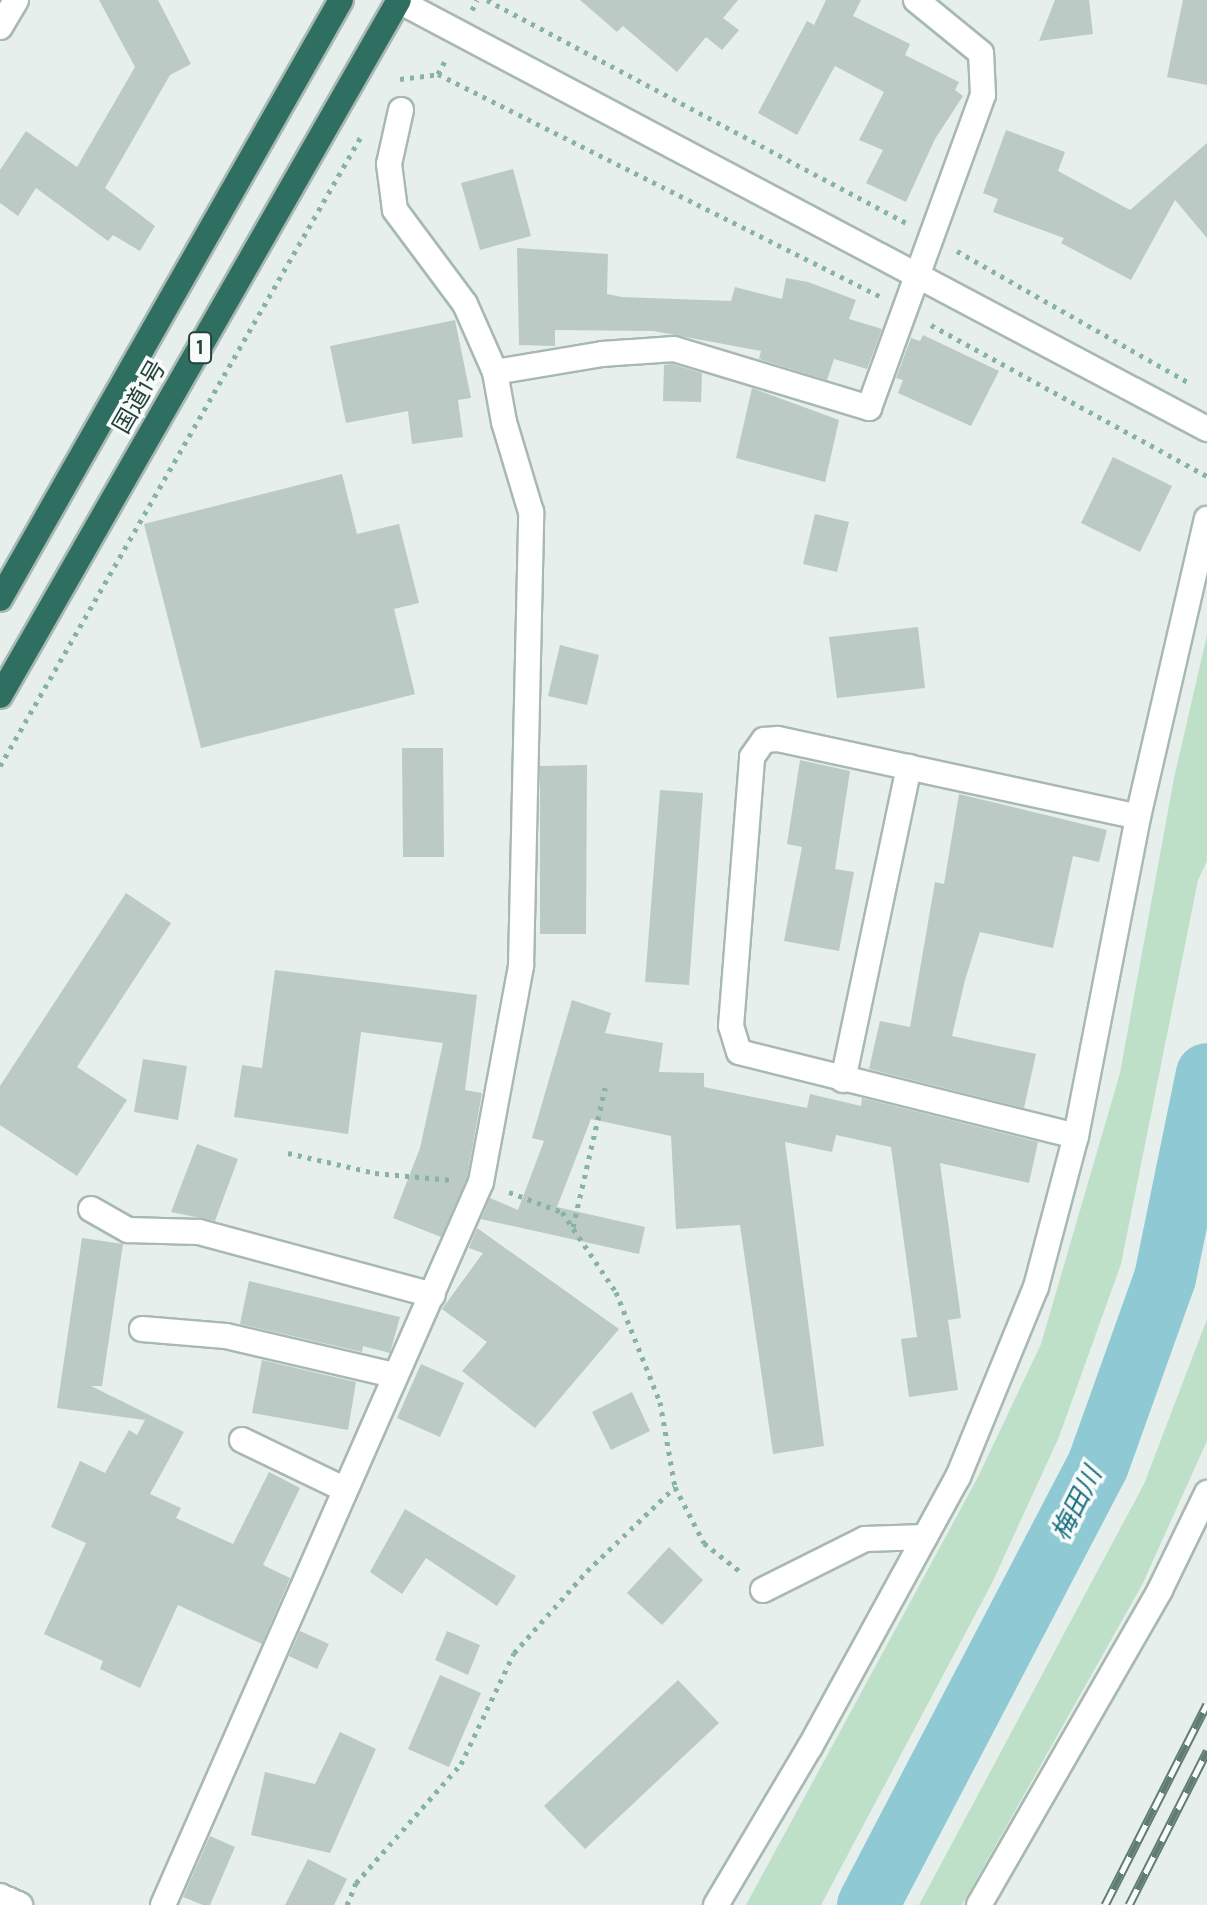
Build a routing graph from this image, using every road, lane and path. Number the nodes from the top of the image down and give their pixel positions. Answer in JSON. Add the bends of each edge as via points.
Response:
{"nodes":[{"id":1,"x":16,"y":0,"type":"edge"},
{"id":2,"x":341,"y":0,"type":"edge"},
{"id":3,"x":398,"y":0,"type":"edge"},
{"id":4,"x":487,"y":0,"type":"edge"},
{"id":5,"x":916,"y":0,"type":"edge"},
{"id":6,"x":0,"y":27,"type":"edge"},
{"id":7,"x":392,"y":86,"type":"dead end"},
{"id":8,"x":401,"y":110,"type":"dead end"},
{"id":9,"x":370,"y":121,"type":"dead end"},
{"id":10,"x":934,"y":237,"type":"junction"},
{"id":11,"x":920,"y":274,"type":"junction"},
{"id":12,"x":904,"y":315,"type":"junction"},
{"id":13,"x":495,"y":372,"type":"junction"},
{"id":14,"x":1193,"y":385,"type":"dead end"},
{"id":15,"x":1207,"y":429,"type":"edge"},
{"id":16,"x":1207,"y":476,"type":"edge"},
{"id":17,"x":1207,"y":519,"type":"edge"},
{"id":18,"x":0,"y":599,"type":"edge"},
{"id":19,"x":0,"y":696,"type":"edge"},
{"id":20,"x":0,"y":766,"type":"edge"},
{"id":21,"x":909,"y":767,"type":"junction"},
{"id":22,"x":1138,"y":817,"type":"junction"},
{"id":23,"x":843,"y":1080,"type":"junction"},
{"id":24,"x":605,"y":1088,"type":"dead end"},
{"id":25,"x":1076,"y":1136,"type":"junction"},
{"id":26,"x":288,"y":1153,"type":"dead end"},
{"id":27,"x":481,"y":1182,"type":"junction"},
{"id":28,"x":91,"y":1209,"type":"dead end"},
{"id":29,"x":573,"y":1228,"type":"junction"},
{"id":30,"x":433,"y":1295,"type":"junction"},
{"id":31,"x":142,"y":1329,"type":"dead end"},
{"id":32,"x":393,"y":1375,"type":"junction"},
{"id":33,"x":242,"y":1440,"type":"dead end"},
{"id":34,"x":675,"y":1487,"type":"junction"},
{"id":35,"x":344,"y":1489,"type":"junction"},
{"id":36,"x":1207,"y":1493,"type":"edge"},
{"id":37,"x":925,"y":1537,"type":"junction"},
{"id":38,"x":763,"y":1590,"type":"joint"},
{"id":39,"x":0,"y":1896,"type":"edge"},
{"id":40,"x":20,"y":1905,"type":"edge"},
{"id":41,"x":163,"y":1905,"type":"edge"},
{"id":42,"x":347,"y":1905,"type":"edge"},
{"id":43,"x":716,"y":1905,"type":"edge"},
{"id":44,"x":979,"y":1905,"type":"edge"}],
"edges":[{"from":1,"to":6,"type":"street"},
{"from":2,"to":18,"type":"highway","name":"国道1号","number":"1"},
{"from":3,"to":11,"type":"street","via":[[700,165]]},
{"from":3,"to":19,"type":"highway","name":"国道1号","number":"1"},
{"from":4,"to":10,"type":"path"},
{"from":5,"to":10,"type":"street","via":[[981,53],[983,95]]},
{"from":7,"to":12,"type":"path","via":[[398,79],[438,74],[874,292]]},
{"from":8,"to":13,"type":"street","via":[[389,164],[395,210],[465,304]]},
{"from":9,"to":20,"type":"path"},
{"from":10,"to":11,"type":"street"},
{"from":10,"to":14,"type":"path"},
{"from":11,"to":12,"type":"street"},
{"from":11,"to":15,"type":"street"},
{"from":12,"to":13,"type":"street","via":[[869,408],[674,349],[602,354]]},
{"from":12,"to":16,"type":"path","via":[[937,327]]},
{"from":13,"to":27,"type":"street","via":[[531,512],[521,966]]},
{"from":17,"to":22,"type":"street"},
{"from":21,"to":22,"type":"street"},
{"from":21,"to":23,"type":"street"},
{"from":21,"to":23,"type":"street","via":[[771,738],[758,744],[752,757],[734,1045],[746,1057]]},
{"from":22,"to":25,"type":"street"},
{"from":23,"to":25,"type":"street"},
{"from":24,"to":29,"type":"path"},
{"from":25,"to":37,"type":"street","via":[[1052,1235],[1013,1352]]},
{"from":26,"to":27,"type":"path","via":[[375,1173]]},
{"from":27,"to":29,"type":"path","via":[[562,1212]]},
{"from":27,"to":30,"type":"street"},
{"from":28,"to":30,"type":"street","via":[[128,1230],[199,1232]]},
{"from":29,"to":34,"type":"path","via":[[616,1292],[660,1402]]},
{"from":30,"to":32,"type":"street"},
{"from":31,"to":32,"type":"street","via":[[226,1336]]},
{"from":32,"to":35,"type":"street"},
{"from":33,"to":35,"type":"street"},
{"from":34,"to":38,"type":"path","via":[[704,1543]]},
{"from":34,"to":42,"type":"path","via":[[587,1571],[514,1653],[461,1764],[356,1883]]},
{"from":35,"to":41,"type":"street"},
{"from":36,"to":44,"type":"street","via":[[1123,1656]]},
{"from":37,"to":38,"type":"street","via":[[865,1539]]},
{"from":37,"to":43,"type":"street"},
{"from":39,"to":40,"type":"street"}]}
